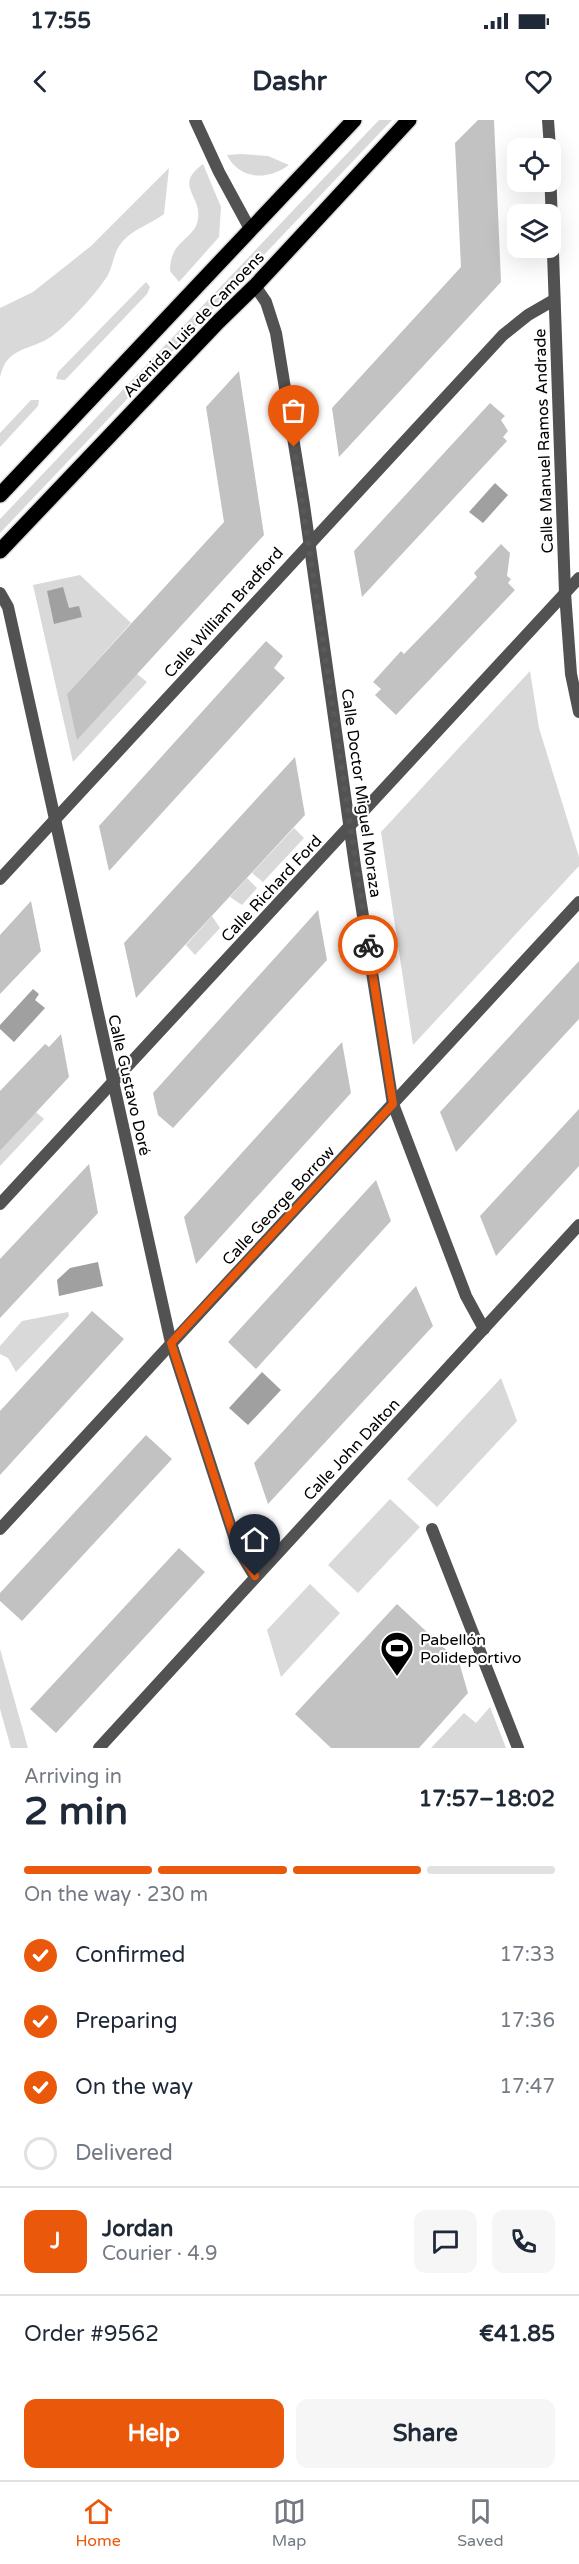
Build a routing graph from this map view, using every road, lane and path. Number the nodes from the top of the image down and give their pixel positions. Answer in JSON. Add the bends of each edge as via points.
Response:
{"nodes":[{"id":1,"x":195,"y":120,"type":"edge"},
{"id":2,"x":354,"y":120,"type":"edge"},
{"id":3,"x":409,"y":120,"type":"edge"},
{"id":4,"x":548,"y":120,"type":"edge"},
{"id":5,"x":549,"y":138,"type":"edge"},
{"id":6,"x":551,"y":192,"type":"edge"},
{"id":7,"x":250,"y":229,"type":"junction"},
{"id":8,"x":255,"y":286,"type":"junction"},
{"id":9,"x":554,"y":300,"type":"junction"},
{"id":10,"x":0,"y":495,"type":"edge"},
{"id":11,"x":308,"y":543,"type":"junction"},
{"id":12,"x":0,"y":551,"type":"edge"},
{"id":13,"x":579,"y":578,"type":"edge"},
{"id":14,"x":0,"y":593,"type":"edge"},
{"id":15,"x":565,"y":593,"type":"junction"},
{"id":16,"x":579,"y":712,"type":"edge"},
{"id":17,"x":54,"y":821,"type":"junction"},
{"id":18,"x":349,"y":825,"type":"junction"},
{"id":19,"x":0,"y":879,"type":"edge"},
{"id":20,"x":579,"y":902,"type":"edge"},
{"id":21,"x":113,"y":1082,"type":"junction"},
{"id":22,"x":393,"y":1104,"type":"junction"},
{"id":23,"x":0,"y":1204,"type":"edge"},
{"id":24,"x":579,"y":1226,"type":"edge"},
{"id":25,"x":484,"y":1329,"type":"junction"},
{"id":26,"x":171,"y":1343,"type":"junction"},
{"id":27,"x":0,"y":1529,"type":"edge"},
{"id":28,"x":432,"y":1529,"type":"dead end"},
{"id":29,"x":255,"y":1576,"type":"junction"},
{"id":30,"x":99,"y":1748,"type":"edge"},
{"id":31,"x":518,"y":1748,"type":"edge"}],
"edges":[{"from":1,"to":7,"type":"street"},
{"from":2,"to":7,"type":"main road","name":"Avenida Luis de Camoens"},
{"from":3,"to":8,"type":"main road","name":"Avenida Luis de Camoens"},
{"from":4,"to":5,"type":"street"},
{"from":6,"to":9,"type":"street","name":"Calle Manuel Ramos Andrade"},
{"from":7,"to":10,"type":"main road","name":"Avenida Luis de Camoens"},
{"from":8,"to":11,"type":"street","name":"Calle Doctor Miguel Moraza","via":[[273,321]]},
{"from":8,"to":12,"type":"main road","name":"Avenida Luis de Camoens"},
{"from":9,"to":11,"type":"street","name":"Calle William Bradford","via":[[509,329]]},
{"from":9,"to":15,"type":"street","name":"Calle Manuel Ramos Andrade"},
{"from":11,"to":17,"type":"street","name":"Calle William Bradford"},
{"from":11,"to":18,"type":"street","name":"Calle Doctor Miguel Moraza"},
{"from":13,"to":15,"type":"street","name":"Calle Richard Ford"},
{"from":14,"to":17,"type":"street","name":"Calle Gustavo Doré","via":[[8,607]]},
{"from":15,"to":16,"type":"street","name":"Calle Manuel Ramos Andrade"},
{"from":15,"to":18,"type":"street","name":"Calle Richard Ford"},
{"from":17,"to":19,"type":"street","name":"Calle William Bradford"},
{"from":17,"to":21,"type":"street","name":"Calle Gustavo Doré"},
{"from":18,"to":21,"type":"street","name":"Calle Richard Ford"},
{"from":18,"to":22,"type":"street","name":"Calle Doctor Miguel Moraza"},
{"from":20,"to":22,"type":"street","name":"Calle George Borrow"},
{"from":21,"to":23,"type":"street","name":"Calle Richard Ford"},
{"from":21,"to":26,"type":"street","name":"Calle Gustavo Doré"},
{"from":22,"to":25,"type":"street","name":"Calle Doctor Miguel Moraza","via":[[470,1307]]},
{"from":22,"to":26,"type":"street","name":"Calle George Borrow"},
{"from":24,"to":25,"type":"street","name":"Calle John Dalton"},
{"from":25,"to":29,"type":"street","name":"Calle John Dalton"},
{"from":26,"to":27,"type":"street","name":"Calle George Borrow"},
{"from":26,"to":29,"type":"street","name":"Calle Gustavo Doré","via":[[238,1549]]},
{"from":28,"to":31,"type":"street"},
{"from":29,"to":30,"type":"street","name":"Calle John Dalton"}]}
